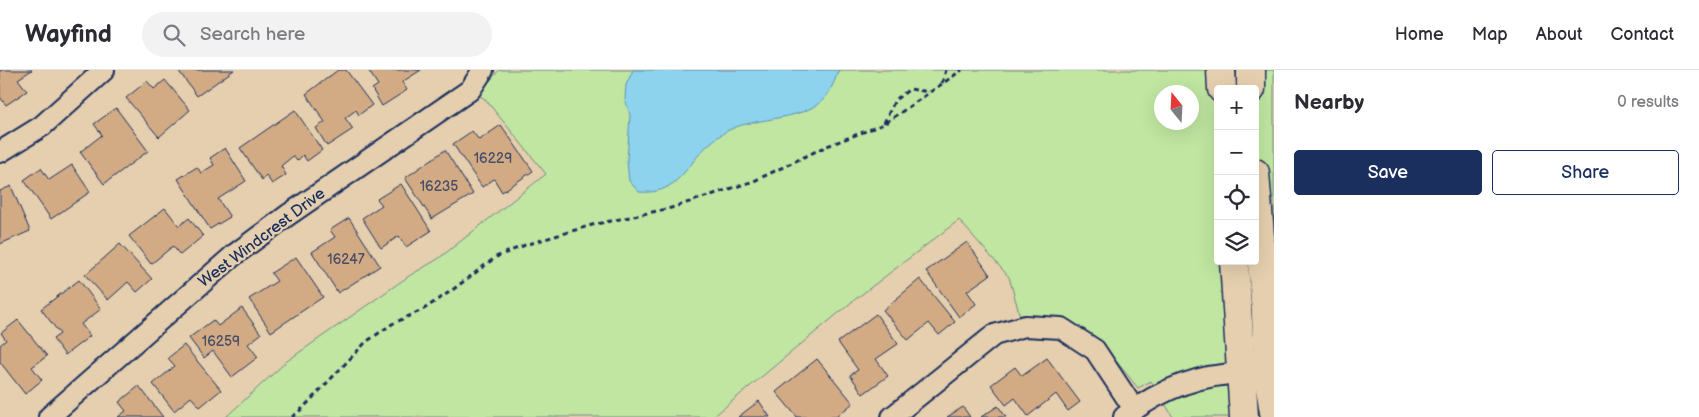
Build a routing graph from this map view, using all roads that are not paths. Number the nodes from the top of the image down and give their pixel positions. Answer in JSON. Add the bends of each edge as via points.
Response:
{"nodes":[{"id":1,"x":104,"y":70,"type":"edge"},
{"id":2,"x":483,"y":70,"type":"edge"},
{"id":3,"x":1221,"y":70,"type":"edge"},
{"id":4,"x":1251,"y":70,"type":"edge"},
{"id":5,"x":1222,"y":85,"type":"edge"},
{"id":6,"x":1251,"y":85,"type":"edge"},
{"id":7,"x":0,"y":152,"type":"edge"},
{"id":8,"x":1255,"y":175,"type":"edge"},
{"id":9,"x":1234,"y":265,"type":"edge"},
{"id":10,"x":1241,"y":373,"type":"junction"},
{"id":11,"x":1268,"y":375,"type":"junction"},
{"id":12,"x":1274,"y":412,"type":"edge"},
{"id":13,"x":1129,"y":413,"type":"edge"},
{"id":14,"x":49,"y":417,"type":"edge"},
{"id":15,"x":892,"y":417,"type":"edge"},
{"id":16,"x":1244,"y":417,"type":"edge"}],
"edges":[{"from":1,"to":7,"type":"street","via":[[42,126]]},
{"from":2,"to":14,"type":"street","name":"West Windcrest Drive","via":[[470,90],[234,255]]},
{"from":3,"to":5,"type":"street"},
{"from":4,"to":6,"type":"street"},
{"from":8,"to":11,"type":"street"},
{"from":9,"to":10,"type":"street"},
{"from":10,"to":11,"type":"street"},
{"from":10,"to":13,"type":"street","via":[[1194,379],[1167,389]]},
{"from":10,"to":16,"type":"street"},
{"from":11,"to":12,"type":"street"},
{"from":13,"to":15,"type":"street","via":[[1095,350],[1061,328],[1025,326],[994,335]]}]}
